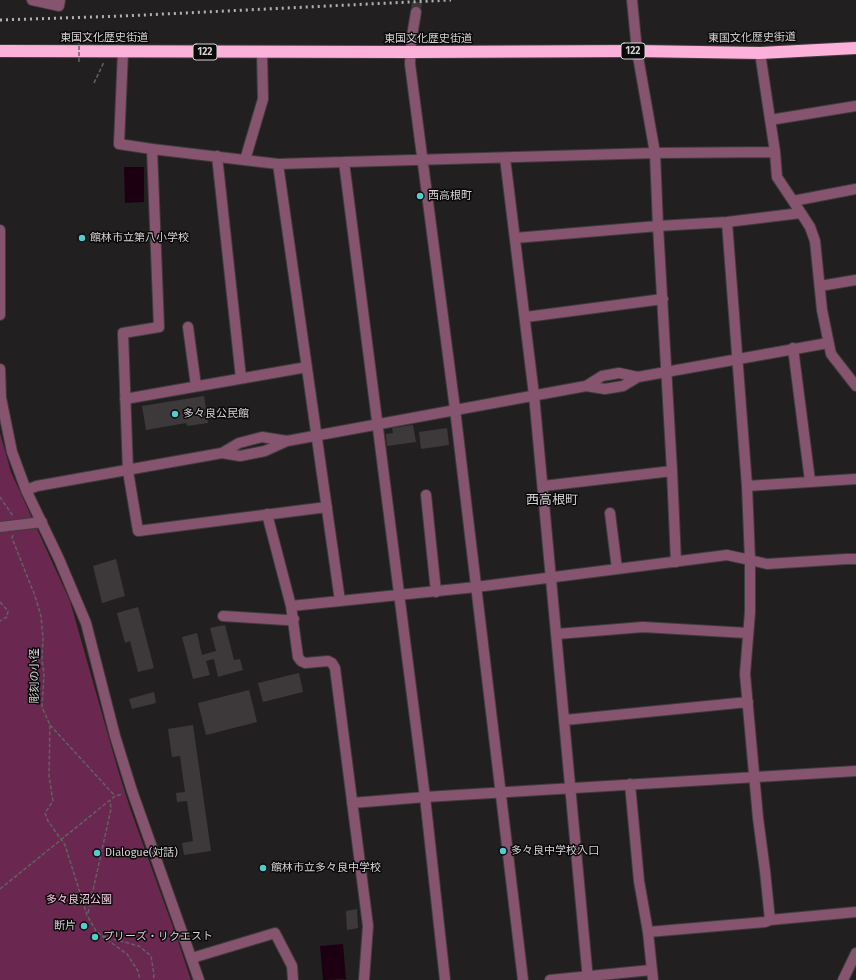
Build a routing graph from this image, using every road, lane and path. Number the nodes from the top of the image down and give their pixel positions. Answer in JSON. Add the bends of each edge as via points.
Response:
{"nodes":[{"id":1,"x":32,"y":0,"type":"edge"},
{"id":2,"x":632,"y":0,"type":"edge"},
{"id":3,"x":60,"y":3,"type":"edge"},
{"id":4,"x":416,"y":12,"type":"tunnel mouth"},
{"id":5,"x":79,"y":43,"type":"dead end"},
{"id":6,"x":856,"y":48,"type":"edge"},
{"id":7,"x":0,"y":51,"type":"edge"},
{"id":8,"x":123,"y":51,"type":"junction"},
{"id":9,"x":637,"y":51,"type":"junction"},
{"id":10,"x":262,"y":52,"type":"junction"},
{"id":11,"x":410,"y":52,"type":"junction"},
{"id":12,"x":760,"y":52,"type":"junction"},
{"id":13,"x":104,"y":58,"type":"dead end"},
{"id":14,"x":79,"y":62,"type":"dead end"},
{"id":15,"x":94,"y":83,"type":"dead end"},
{"id":16,"x":856,"y":106,"type":"edge"},
{"id":17,"x":770,"y":120,"type":"junction"},
{"id":18,"x":152,"y":149,"type":"junction"},
{"id":19,"x":775,"y":152,"type":"junction"},
{"id":20,"x":655,"y":153,"type":"junction"},
{"id":21,"x":217,"y":156,"type":"junction"},
{"id":22,"x":505,"y":158,"type":"junction"},
{"id":23,"x":245,"y":160,"type":"junction"},
{"id":24,"x":421,"y":160,"type":"junction"},
{"id":25,"x":344,"y":162,"type":"junction"},
{"id":26,"x":278,"y":164,"type":"junction"},
{"id":27,"x":856,"y":189,"type":"edge"},
{"id":28,"x":793,"y":201,"type":"junction"},
{"id":29,"x":801,"y":213,"type":"junction"},
{"id":30,"x":727,"y":222,"type":"junction"},
{"id":31,"x":658,"y":226,"type":"junction"},
{"id":32,"x":0,"y":230,"type":"edge"},
{"id":33,"x":515,"y":238,"type":"junction"},
{"id":34,"x":856,"y":280,"type":"edge"},
{"id":35,"x":820,"y":286,"type":"junction"},
{"id":36,"x":663,"y":299,"type":"junction"},
{"id":37,"x":0,"y":315,"type":"edge"},
{"id":38,"x":526,"y":317,"type":"junction"},
{"id":39,"x":188,"y":327,"type":"dead end"},
{"id":40,"x":828,"y":343,"type":"junction"},
{"id":41,"x":793,"y":348,"type":"junction"},
{"id":42,"x":738,"y":358,"type":"junction"},
{"id":43,"x":307,"y":367,"type":"junction"},
{"id":44,"x":0,"y":369,"type":"edge"},
{"id":45,"x":666,"y":371,"type":"junction"},
{"id":46,"x":241,"y":378,"type":"junction"},
{"id":47,"x":196,"y":386,"type":"junction"},
{"id":48,"x":856,"y":386,"type":"edge"},
{"id":49,"x":534,"y":395,"type":"junction"},
{"id":50,"x":125,"y":399,"type":"junction"},
{"id":51,"x":455,"y":410,"type":"junction"},
{"id":52,"x":378,"y":423,"type":"junction"},
{"id":53,"x":317,"y":436,"type":"junction"},
{"id":54,"x":128,"y":471,"type":"junction"},
{"id":55,"x":672,"y":471,"type":"junction"},
{"id":56,"x":856,"y":479,"type":"edge"},
{"id":57,"x":810,"y":481,"type":"junction"},
{"id":58,"x":543,"y":486,"type":"junction"},
{"id":59,"x":747,"y":486,"type":"junction"},
{"id":60,"x":26,"y":490,"type":"junction"},
{"id":61,"x":426,"y":495,"type":"dead end"},
{"id":62,"x":0,"y":497,"type":"edge"},
{"id":63,"x":326,"y":507,"type":"junction"},
{"id":64,"x":610,"y":513,"type":"dead end"},
{"id":65,"x":267,"y":514,"type":"junction"},
{"id":66,"x":42,"y":522,"type":"junction"},
{"id":67,"x":15,"y":525,"type":"junction"},
{"id":68,"x":0,"y":527,"type":"edge"},
{"id":69,"x":856,"y":559,"type":"edge"},
{"id":70,"x":750,"y":560,"type":"junction"},
{"id":71,"x":676,"y":562,"type":"junction"},
{"id":72,"x":617,"y":569,"type":"junction"},
{"id":73,"x":551,"y":578,"type":"junction"},
{"id":74,"x":476,"y":587,"type":"junction"},
{"id":75,"x":436,"y":592,"type":"junction"},
{"id":76,"x":399,"y":596,"type":"junction"},
{"id":77,"x":340,"y":601,"type":"junction"},
{"id":78,"x":0,"y":602,"type":"edge"},
{"id":79,"x":292,"y":606,"type":"junction"},
{"id":80,"x":224,"y":616,"type":"dead end"},
{"id":81,"x":294,"y":619,"type":"junction"},
{"id":82,"x":0,"y":621,"type":"edge"},
{"id":83,"x":747,"y":633,"type":"junction"},
{"id":84,"x":557,"y":634,"type":"junction"},
{"id":85,"x":748,"y":702,"type":"junction"},
{"id":86,"x":565,"y":720,"type":"junction"},
{"id":87,"x":50,"y":725,"type":"junction"},
{"id":88,"x":856,"y":771,"type":"edge"},
{"id":89,"x":755,"y":776,"type":"junction"},
{"id":90,"x":630,"y":784,"type":"junction"},
{"id":91,"x":570,"y":788,"type":"junction"},
{"id":92,"x":132,"y":791,"type":"junction"},
{"id":93,"x":502,"y":793,"type":"junction"},
{"id":94,"x":115,"y":796,"type":"junction"},
{"id":95,"x":425,"y":797,"type":"junction"},
{"id":96,"x":110,"y":800,"type":"junction"},
{"id":97,"x":352,"y":803,"type":"junction"},
{"id":98,"x":61,"y":840,"type":"junction"},
{"id":99,"x":0,"y":889,"type":"edge"},
{"id":100,"x":856,"y":912,"type":"edge"},
{"id":101,"x":87,"y":915,"type":"junction"},
{"id":102,"x":770,"y":920,"type":"junction"},
{"id":103,"x":648,"y":932,"type":"junction"},
{"id":104,"x":102,"y":936,"type":"junction"},
{"id":105,"x":856,"y":953,"type":"edge"},
{"id":106,"x":192,"y":958,"type":"junction"},
{"id":107,"x":652,"y":975,"type":"edge"},
{"id":108,"x":588,"y":978,"type":"edge"},
{"id":109,"x":140,"y":980,"type":"edge"},
{"id":110,"x":154,"y":980,"type":"edge"},
{"id":111,"x":199,"y":980,"type":"edge"},
{"id":112,"x":293,"y":980,"type":"edge"},
{"id":113,"x":364,"y":980,"type":"edge"},
{"id":114,"x":445,"y":980,"type":"edge"},
{"id":115,"x":523,"y":980,"type":"edge"},
{"id":116,"x":550,"y":980,"type":"edge"},
{"id":117,"x":843,"y":980,"type":"edge"}],
"edges":[{"from":1,"to":3,"type":"street"},
{"from":2,"to":9,"type":"street"},
{"from":4,"to":11,"type":"street"},
{"from":5,"to":14,"type":"path","bridge":true},
{"from":6,"to":12,"type":"highway","name":"東国文化歴史街道","number":"122"},
{"from":7,"to":8,"type":"highway","name":"東国文化歴史街道","number":"122"},
{"from":8,"to":10,"type":"highway","name":"東国文化歴史街道","number":"122"},
{"from":8,"to":18,"type":"street","via":[[119,144]]},
{"from":9,"to":11,"type":"highway","name":"東国文化歴史街道","number":"122"},
{"from":9,"to":12,"type":"highway","name":"東国文化歴史街道","number":"122"},
{"from":9,"to":20,"type":"street"},
{"from":10,"to":11,"type":"highway","name":"東国文化歴史街道","number":"122"},
{"from":10,"to":23,"type":"street","via":[[263,99]]},
{"from":11,"to":24,"type":"street"},
{"from":12,"to":17,"type":"street"},
{"from":13,"to":15,"type":"path","via":[[104,64]]},
{"from":16,"to":17,"type":"street"},
{"from":17,"to":19,"type":"street"},
{"from":18,"to":21,"type":"street"},
{"from":18,"to":50,"type":"street","via":[[159,327],[123,333]]},
{"from":19,"to":20,"type":"street"},
{"from":19,"to":28,"type":"street","via":[[776,177]]},
{"from":20,"to":22,"type":"street"},
{"from":20,"to":31,"type":"street"},
{"from":21,"to":23,"type":"street"},
{"from":21,"to":46,"type":"street"},
{"from":22,"to":24,"type":"street"},
{"from":22,"to":33,"type":"street"},
{"from":23,"to":26,"type":"street"},
{"from":24,"to":25,"type":"street"},
{"from":24,"to":51,"type":"street"},
{"from":25,"to":26,"type":"street"},
{"from":25,"to":52,"type":"street"},
{"from":26,"to":43,"type":"street"},
{"from":27,"to":28,"type":"street"},
{"from":28,"to":29,"type":"street"},
{"from":29,"to":30,"type":"street"},
{"from":29,"to":35,"type":"street","via":[[815,241]]},
{"from":30,"to":31,"type":"street"},
{"from":30,"to":42,"type":"street"},
{"from":31,"to":33,"type":"street"},
{"from":31,"to":36,"type":"street"},
{"from":32,"to":37,"type":"street"},
{"from":33,"to":38,"type":"street"},
{"from":34,"to":35,"type":"street"},
{"from":35,"to":40,"type":"street"},
{"from":36,"to":38,"type":"street"},
{"from":36,"to":45,"type":"street"},
{"from":38,"to":49,"type":"street"},
{"from":39,"to":47,"type":"street"},
{"from":40,"to":41,"type":"street"},
{"from":40,"to":48,"type":"street","via":[[831,354]]},
{"from":41,"to":42,"type":"street"},
{"from":41,"to":57,"type":"street"},
{"from":42,"to":45,"type":"street"},
{"from":42,"to":59,"type":"street"},
{"from":43,"to":46,"type":"street"},
{"from":43,"to":53,"type":"street"},
{"from":44,"to":60,"type":"street","via":[[0,398],[6,428]]},
{"from":45,"to":49,"type":"street","via":[[638,376],[619,373],[602,376],[586,386]]},
{"from":45,"to":55,"type":"street"},
{"from":46,"to":47,"type":"street"},
{"from":47,"to":50,"type":"street"},
{"from":49,"to":51,"type":"street"},
{"from":49,"to":58,"type":"street"},
{"from":50,"to":54,"type":"street"},
{"from":51,"to":52,"type":"street"},
{"from":51,"to":74,"type":"street"},
{"from":52,"to":53,"type":"street"},
{"from":52,"to":76,"type":"street"},
{"from":53,"to":54,"type":"street","via":[[287,441],[262,437],[238,442],[222,453]]},
{"from":53,"to":63,"type":"street"},
{"from":54,"to":60,"type":"street","via":[[36,486]]},
{"from":54,"to":65,"type":"street","via":[[138,531]]},
{"from":55,"to":58,"type":"street"},
{"from":55,"to":71,"type":"street"},
{"from":56,"to":57,"type":"street"},
{"from":57,"to":59,"type":"street"},
{"from":58,"to":73,"type":"street"},
{"from":59,"to":70,"type":"street"},
{"from":60,"to":66,"type":"street"},
{"from":61,"to":75,"type":"street"},
{"from":62,"to":67,"type":"path","name":"彫刻の小径","via":[[14,517]]},
{"from":63,"to":65,"type":"street"},
{"from":63,"to":77,"type":"street"},
{"from":64,"to":72,"type":"street"},
{"from":65,"to":79,"type":"street"},
{"from":66,"to":67,"type":"street"},
{"from":66,"to":92,"type":"street","via":[[86,623],[107,709]]},
{"from":67,"to":68,"type":"street"},
{"from":67,"to":87,"type":"path","name":"彫刻の小径","via":[[12,538],[41,616],[44,674],[42,707]]},
{"from":69,"to":70,"type":"street","via":[[767,564]]},
{"from":70,"to":71,"type":"street","via":[[727,555]]},
{"from":70,"to":83,"type":"street","via":[[750,612]]},
{"from":71,"to":72,"type":"street"},
{"from":72,"to":73,"type":"street"},
{"from":73,"to":74,"type":"street"},
{"from":73,"to":84,"type":"street"},
{"from":74,"to":75,"type":"street"},
{"from":74,"to":93,"type":"street"},
{"from":75,"to":76,"type":"street"},
{"from":76,"to":77,"type":"street"},
{"from":76,"to":95,"type":"street"},
{"from":77,"to":79,"type":"street"},
{"from":78,"to":82,"type":"path","via":[[8,611],[7,617]]},
{"from":79,"to":81,"type":"street"},
{"from":80,"to":81,"type":"street"},
{"from":81,"to":97,"type":"street","via":[[298,657],[301,661],[328,661],[335,668]]},
{"from":83,"to":84,"type":"street","via":[[643,627]]},
{"from":83,"to":85,"type":"street","via":[[744,674]]},
{"from":84,"to":86,"type":"street"},
{"from":85,"to":86,"type":"street"},
{"from":85,"to":89,"type":"street"},
{"from":86,"to":91,"type":"street"},
{"from":87,"to":94,"type":"path"},
{"from":87,"to":98,"type":"path","name":"彫刻の小径","via":[[48,776],[53,801],[45,813]]},
{"from":88,"to":89,"type":"street"},
{"from":89,"to":90,"type":"street"},
{"from":89,"to":102,"type":"street"},
{"from":90,"to":91,"type":"street"},
{"from":90,"to":103,"type":"street","via":[[639,881]]},
{"from":91,"to":93,"type":"street"},
{"from":91,"to":108,"type":"street"},
{"from":92,"to":94,"type":"path"},
{"from":92,"to":106,"type":"street"},
{"from":93,"to":95,"type":"street"},
{"from":93,"to":115,"type":"street"},
{"from":94,"to":96,"type":"path"},
{"from":95,"to":97,"type":"street"},
{"from":95,"to":114,"type":"street"},
{"from":96,"to":98,"type":"path"},
{"from":96,"to":101,"type":"path","via":[[111,809]]},
{"from":97,"to":113,"type":"street","via":[[368,926]]},
{"from":98,"to":99,"type":"path"},
{"from":98,"to":101,"type":"path","name":"彫刻の小径","via":[[65,845]]},
{"from":100,"to":102,"type":"street"},
{"from":101,"to":104,"type":"path","name":"彫刻の小径"},
{"from":102,"to":103,"type":"street"},
{"from":103,"to":107,"type":"street"},
{"from":104,"to":109,"type":"path","name":"彫刻の小径","via":[[127,954],[138,971]]},
{"from":104,"to":110,"type":"path","via":[[139,946],[151,956]]},
{"from":105,"to":117,"type":"street"},
{"from":106,"to":111,"type":"street"},
{"from":106,"to":112,"type":"street","via":[[275,933],[292,966]]},
{"from":107,"to":108,"type":"street"},
{"from":108,"to":116,"type":"street"}]}
